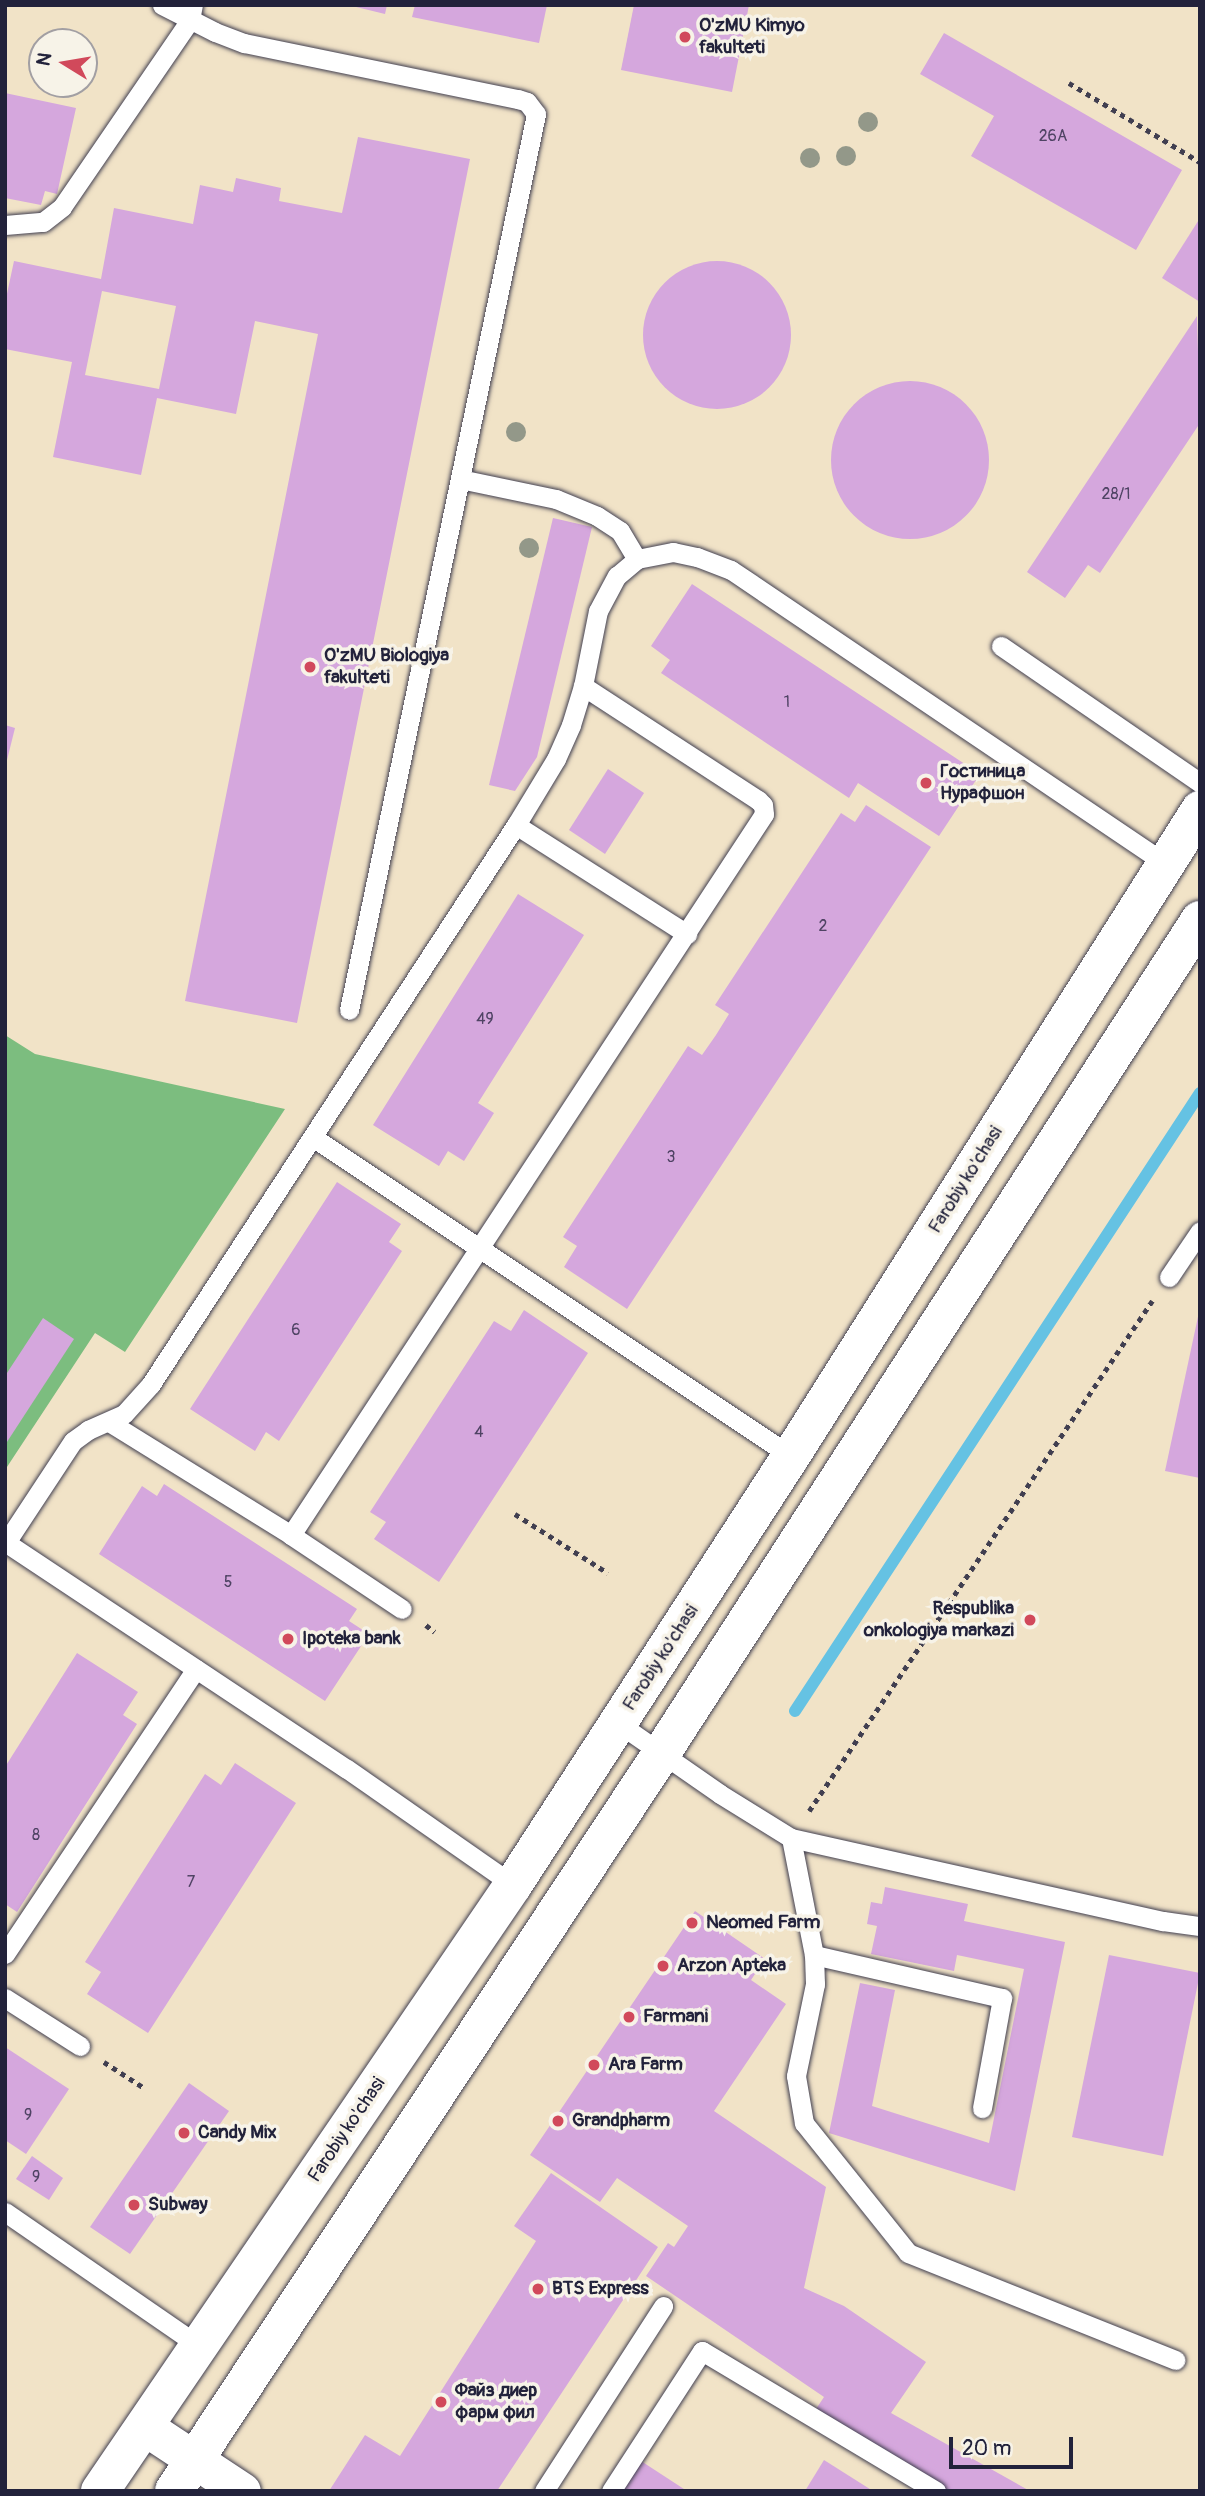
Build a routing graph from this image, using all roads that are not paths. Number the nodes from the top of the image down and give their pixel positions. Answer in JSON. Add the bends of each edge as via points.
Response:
{"nodes":[{"id":1,"x":162,"y":5,"type":"edge"},
{"id":2,"x":192,"y":13,"type":"edge"},
{"id":3,"x":5,"y":225,"type":"edge"},
{"id":4,"x":460,"y":479,"type":"junction"},
{"id":5,"x":637,"y":559,"type":"junction"},
{"id":6,"x":1001,"y":646,"type":"dead end"},
{"id":7,"x":583,"y":686,"type":"junction"},
{"id":8,"x":1200,"y":783,"type":"edge"},
{"id":9,"x":1200,"y":810,"type":"edge"},
{"id":10,"x":516,"y":825,"type":"junction"},
{"id":11,"x":1166,"y":864,"type":"junction"},
{"id":12,"x":1200,"y":920,"type":"edge"},
{"id":13,"x":687,"y":934,"type":"junction"},
{"id":14,"x":349,"y":1010,"type":"dead end"},
{"id":15,"x":314,"y":1138,"type":"junction"},
{"id":16,"x":1200,"y":1230,"type":"edge"},
{"id":17,"x":478,"y":1250,"type":"junction"},
{"id":18,"x":1169,"y":1277,"type":"road end"},
{"id":19,"x":109,"y":1422,"type":"junction"},
{"id":20,"x":791,"y":1456,"type":"junction"},
{"id":21,"x":291,"y":1535,"type":"junction"},
{"id":22,"x":5,"y":1543,"type":"edge"},
{"id":23,"x":402,"y":1609,"type":"dead end"},
{"id":24,"x":196,"y":1669,"type":"junction"},
{"id":25,"x":618,"y":1723,"type":"junction"},
{"id":26,"x":661,"y":1754,"type":"junction"},
{"id":27,"x":791,"y":1838,"type":"junction"},
{"id":28,"x":513,"y":1885,"type":"junction"},
{"id":29,"x":1200,"y":1926,"type":"edge"},
{"id":30,"x":5,"y":1954,"type":"edge"},
{"id":31,"x":814,"y":1955,"type":"junction"},
{"id":32,"x":5,"y":1998,"type":"edge"},
{"id":33,"x":80,"y":2046,"type":"road end"},
{"id":34,"x":982,"y":2108,"type":"dead end"},
{"id":35,"x":5,"y":2212,"type":"edge"},
{"id":36,"x":663,"y":2306,"type":"dead end"},
{"id":37,"x":199,"y":2346,"type":"junction"},
{"id":38,"x":1175,"y":2360,"type":"dead end"},
{"id":39,"x":145,"y":2427,"type":"junction"},
{"id":40,"x":185,"y":2476,"type":"edge"},
{"id":41,"x":100,"y":2491,"type":"edge"},
{"id":42,"x":242,"y":2491,"type":"edge"},
{"id":43,"x":544,"y":2491,"type":"edge"},
{"id":44,"x":611,"y":2491,"type":"edge"},
{"id":45,"x":936,"y":2491,"type":"edge"}],
"edges":[{"from":1,"to":2,"type":"lane"},
{"from":2,"to":3,"type":"lane","via":[[62,207],[43,222]]},
{"from":2,"to":4,"type":"lane","via":[[244,43],[518,99],[536,114]]},
{"from":4,"to":5,"type":"lane","via":[[556,499],[597,516],[620,531]]},
{"from":4,"to":14,"type":"lane"},
{"from":5,"to":7,"type":"lane","via":[[617,576],[598,611]]},
{"from":5,"to":11,"type":"lane","via":[[673,552],[731,569]]},
{"from":6,"to":8,"type":"lane"},
{"from":7,"to":10,"type":"lane","via":[[556,759]]},
{"from":7,"to":13,"type":"lane","via":[[763,805],[759,825]]},
{"from":9,"to":11,"type":"main road","name":"Farobiy ko'chasi"},
{"from":10,"to":13,"type":"lane"},
{"from":10,"to":15,"type":"lane"},
{"from":11,"to":20,"type":"main road","name":"Farobiy ko'chasi"},
{"from":12,"to":26,"type":"main road"},
{"from":13,"to":17,"type":"lane"},
{"from":15,"to":17,"type":"lane"},
{"from":15,"to":19,"type":"lane","via":[[140,1399]]},
{"from":16,"to":18,"type":"lane"},
{"from":17,"to":20,"type":"lane"},
{"from":17,"to":21,"type":"lane"},
{"from":19,"to":21,"type":"lane"},
{"from":19,"to":22,"type":"lane","via":[[73,1441]]},
{"from":20,"to":25,"type":"main road","name":"Farobiy ko'chasi"},
{"from":21,"to":23,"type":"lane"},
{"from":22,"to":24,"type":"lane"},
{"from":24,"to":28,"type":"lane"},
{"from":24,"to":30,"type":"lane"},
{"from":25,"to":26,"type":"lane"},
{"from":25,"to":28,"type":"main road","name":"Farobiy ko'chasi"},
{"from":26,"to":27,"type":"lane"},
{"from":26,"to":40,"type":"main road"},
{"from":27,"to":29,"type":"lane"},
{"from":27,"to":31,"type":"lane"},
{"from":28,"to":37,"type":"main road","name":"Farobiy ko'chasi"},
{"from":31,"to":34,"type":"lane","via":[[1002,1998]]},
{"from":31,"to":38,"type":"lane","via":[[815,1984],[796,2076],[804,2123],[908,2253]]},
{"from":32,"to":33,"type":"lane"},
{"from":35,"to":37,"type":"lane"},
{"from":36,"to":43,"type":"lane"},
{"from":37,"to":39,"type":"main road","name":"Farobiy ko'chasi"},
{"from":39,"to":40,"type":"street"},
{"from":39,"to":41,"type":"main road","name":"Farobiy ko'chasi"},
{"from":40,"to":42,"type":"street"},
{"from":44,"to":45,"type":"lane","via":[[702,2351]]}]}
